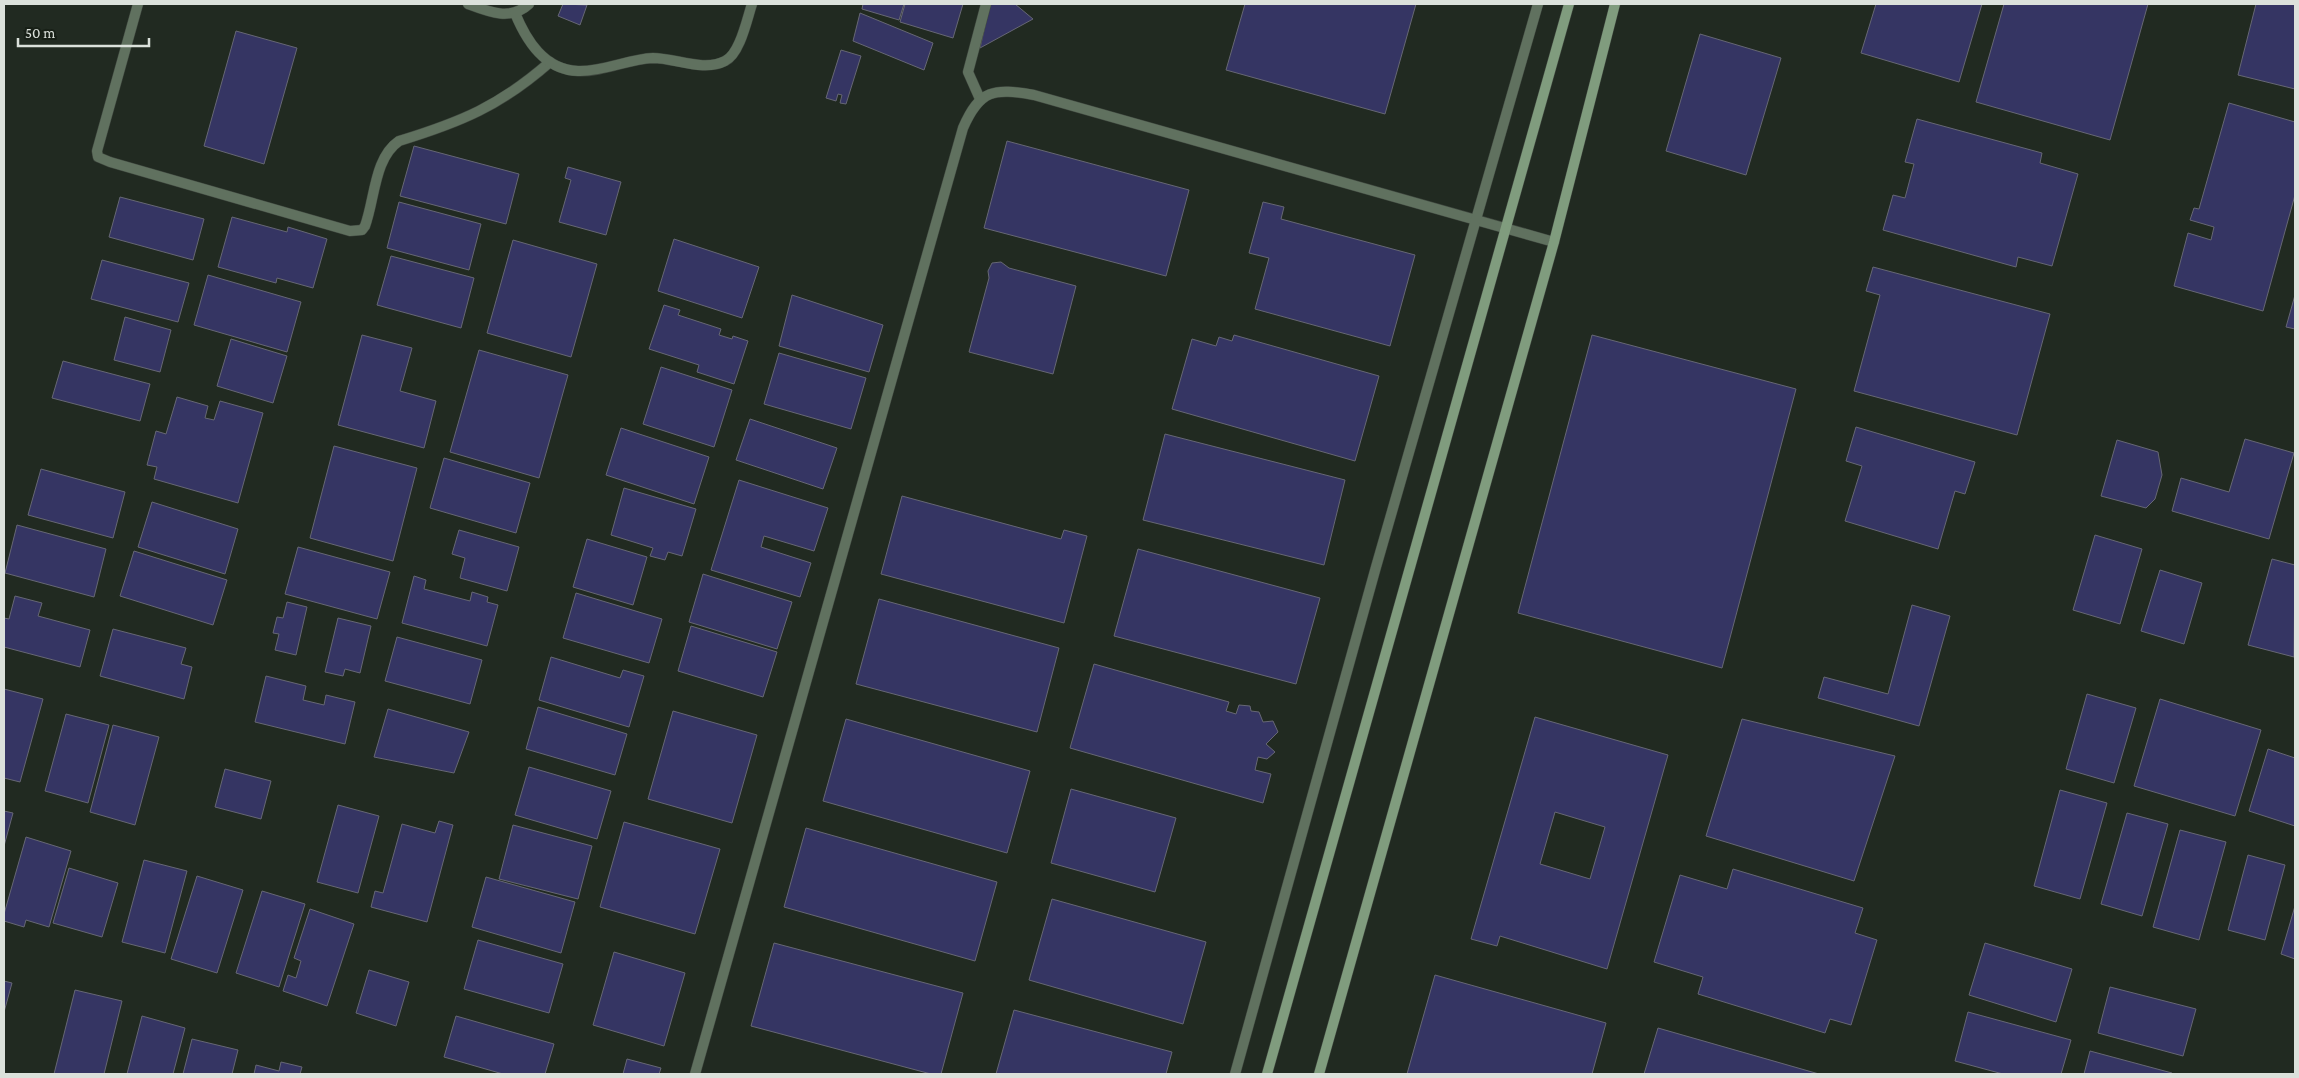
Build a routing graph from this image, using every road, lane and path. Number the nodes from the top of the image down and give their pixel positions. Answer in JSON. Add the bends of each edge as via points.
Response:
{"nodes":[{"id":1,"x":138,"y":4,"type":"edge"},
{"id":2,"x":468,"y":4,"type":"edge"},
{"id":3,"x":529,"y":4,"type":"edge"},
{"id":4,"x":752,"y":4,"type":"edge"},
{"id":5,"x":986,"y":4,"type":"edge"},
{"id":6,"x":1538,"y":4,"type":"edge"},
{"id":7,"x":1570,"y":4,"type":"edge"},
{"id":8,"x":1615,"y":4,"type":"edge"},
{"id":9,"x":515,"y":13,"type":"junction"},
{"id":10,"x":550,"y":62,"type":"junction"},
{"id":11,"x":980,"y":99,"type":"junction"},
{"id":12,"x":1476,"y":221,"type":"junction"},
{"id":13,"x":1504,"y":229,"type":"junction"},
{"id":14,"x":1554,"y":242,"type":"junction"},
{"id":15,"x":695,"y":1074,"type":"edge"},
{"id":16,"x":1234,"y":1074,"type":"edge"},
{"id":17,"x":1267,"y":1074,"type":"edge"},
{"id":18,"x":1318,"y":1074,"type":"edge"}],
"edges":[{"from":1,"to":10,"type":"street","via":[[98,157],[350,231],[362,230],[365,226],[380,171],[393,145],[399,140],[467,118],[508,96]]},
{"from":2,"to":9,"type":"street","via":[[488,12]]},
{"from":3,"to":9,"type":"street"},
{"from":4,"to":10,"type":"street","via":[[734,54],[726,61],[693,64],[653,58],[578,71]]},
{"from":5,"to":11,"type":"street","via":[[968,72]]},
{"from":6,"to":12,"type":"street"},
{"from":7,"to":13,"type":"main road"},
{"from":8,"to":14,"type":"main road"},
{"from":9,"to":10,"type":"street","via":[[531,46]]},
{"from":11,"to":12,"type":"street","via":[[989,94],[1010,91],[1034,95]]},
{"from":11,"to":15,"type":"street","via":[[963,128]]},
{"from":12,"to":13,"type":"street"},
{"from":12,"to":16,"type":"street"},
{"from":13,"to":14,"type":"street"},
{"from":13,"to":17,"type":"main road"},
{"from":14,"to":18,"type":"main road"}]}
